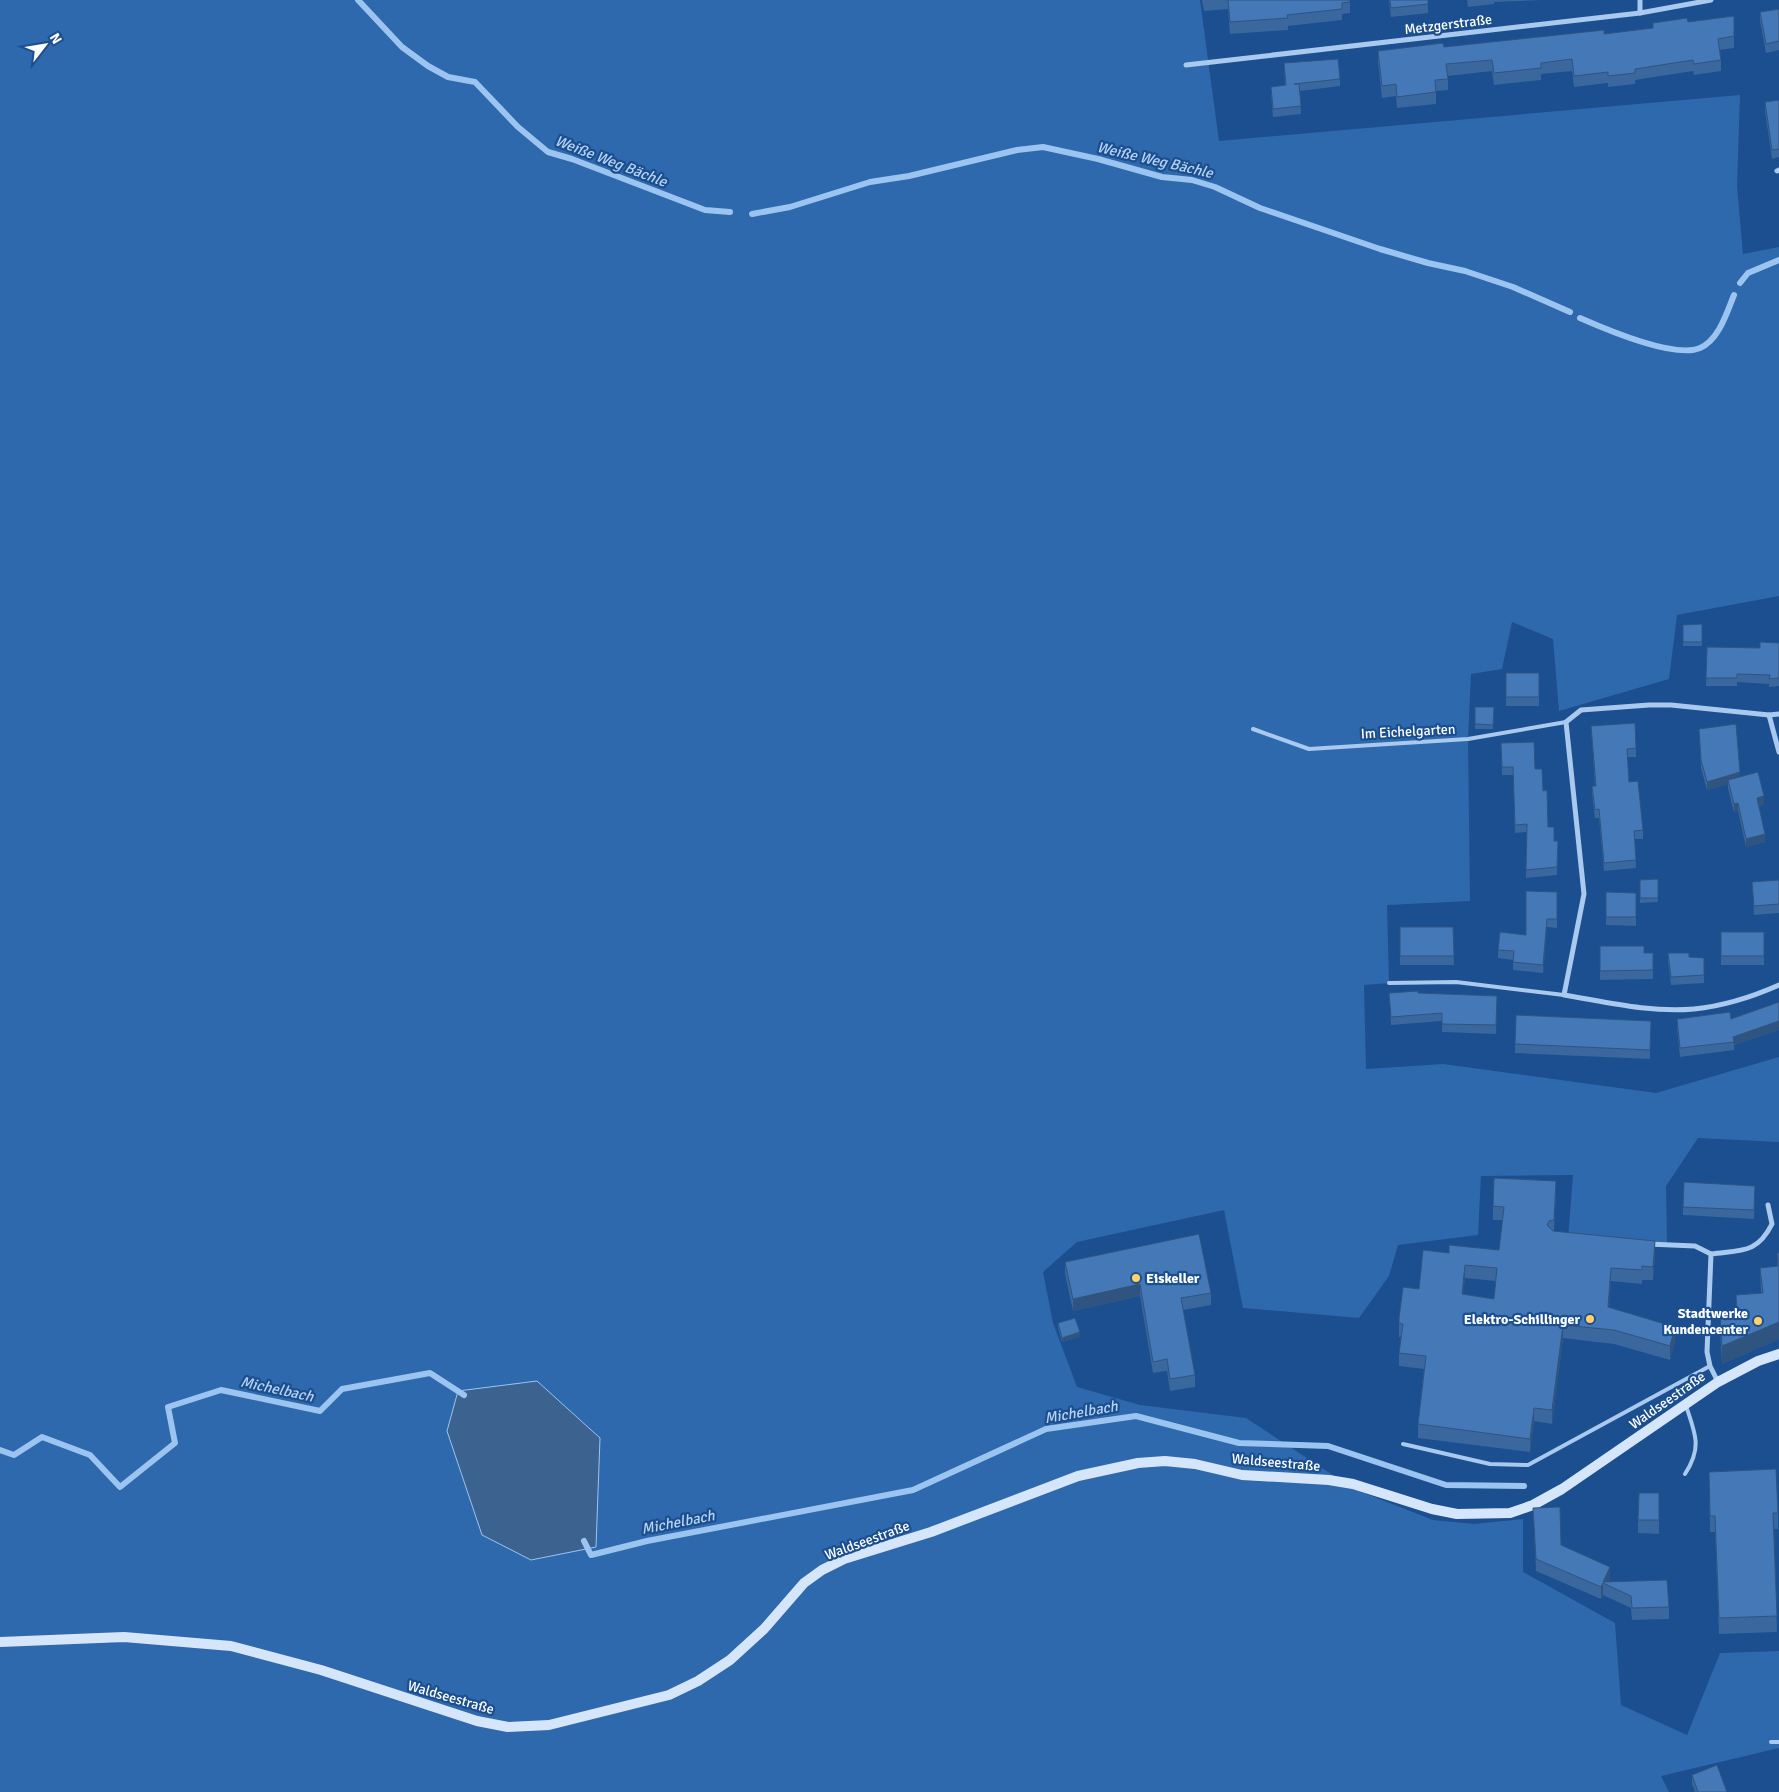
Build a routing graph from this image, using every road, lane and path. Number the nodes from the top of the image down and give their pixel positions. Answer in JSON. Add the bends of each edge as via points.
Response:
{"nodes":[{"id":1,"x":1640,"y":0,"type":"edge"},
{"id":2,"x":1711,"y":0,"type":"edge"},
{"id":3,"x":1640,"y":13,"type":"junction"},
{"id":4,"x":1186,"y":65,"type":"dead end"},
{"id":5,"x":1779,"y":714,"type":"edge"},
{"id":6,"x":1769,"y":715,"type":"junction"},
{"id":7,"x":1566,"y":722,"type":"junction"},
{"id":8,"x":1253,"y":729,"type":"dead end"},
{"id":9,"x":1779,"y":752,"type":"edge"},
{"id":10,"x":1390,"y":983,"type":"dead end"},
{"id":11,"x":1779,"y":985,"type":"edge"},
{"id":12,"x":1564,"y":995,"type":"junction"},
{"id":13,"x":1768,"y":1205,"type":"dead end"},
{"id":14,"x":1638,"y":1243,"type":"edge"},
{"id":15,"x":1711,"y":1254,"type":"junction"},
{"id":16,"x":1779,"y":1354,"type":"edge"},
{"id":17,"x":1710,"y":1366,"type":"junction"},
{"id":18,"x":1718,"y":1382,"type":"junction"},
{"id":19,"x":1685,"y":1404,"type":"junction"},
{"id":20,"x":1403,"y":1444,"type":"dead end"},
{"id":21,"x":1684,"y":1474,"type":"dead end"},
{"id":22,"x":0,"y":1642,"type":"edge"},
{"id":23,"x":1771,"y":1742,"type":"dead end"},
{"id":24,"x":1779,"y":1742,"type":"edge"}],
"edges":[{"from":1,"to":3,"type":"street"},
{"from":2,"to":3,"type":"street","name":"Metzgerstraße"},
{"from":3,"to":4,"type":"street","name":"Metzgerstraße"},
{"from":5,"to":6,"type":"street","name":"Im Eichelgarten"},
{"from":6,"to":7,"type":"street","name":"Im Eichelgarten","via":[[1650,705],[1581,710]]},
{"from":6,"to":9,"type":"street"},
{"from":7,"to":8,"type":"lane","name":"Im Eichelgarten","via":[[1468,739],[1309,749]]},
{"from":7,"to":12,"type":"street","via":[[1584,894]]},
{"from":10,"to":12,"type":"lane","via":[[1456,982]]},
{"from":11,"to":12,"type":"street","via":[[1753,996],[1694,1009],[1635,1007]]},
{"from":13,"to":15,"type":"street","via":[[1772,1224],[1764,1239],[1748,1249]]},
{"from":14,"to":15,"type":"street","via":[[1695,1246]]},
{"from":15,"to":17,"type":"street","name":"Waldseestraße","via":[[1707,1352]]},
{"from":16,"to":18,"type":"street","name":"Waldseestraße"},
{"from":17,"to":18,"type":"street","name":"Waldseestraße"},
{"from":17,"to":20,"type":"lane","via":[[1528,1465],[1490,1464]]},
{"from":18,"to":19,"type":"street","name":"Waldseestraße"},
{"from":19,"to":21,"type":"lane","via":[[1696,1441],[1695,1458]]},
{"from":19,"to":22,"type":"street","name":"Waldseestraße","via":[[1562,1489],[1534,1505],[1510,1512],[1457,1514],[1353,1484],[1242,1474],[1180,1462],[1138,1463],[1078,1476],[939,1529],[844,1559],[804,1583],[764,1629],[730,1660],[698,1681],[669,1695],[549,1725],[508,1727],[477,1721],[321,1670],[231,1646],[124,1638]]},
{"from":23,"to":24,"type":"lane"}]}
